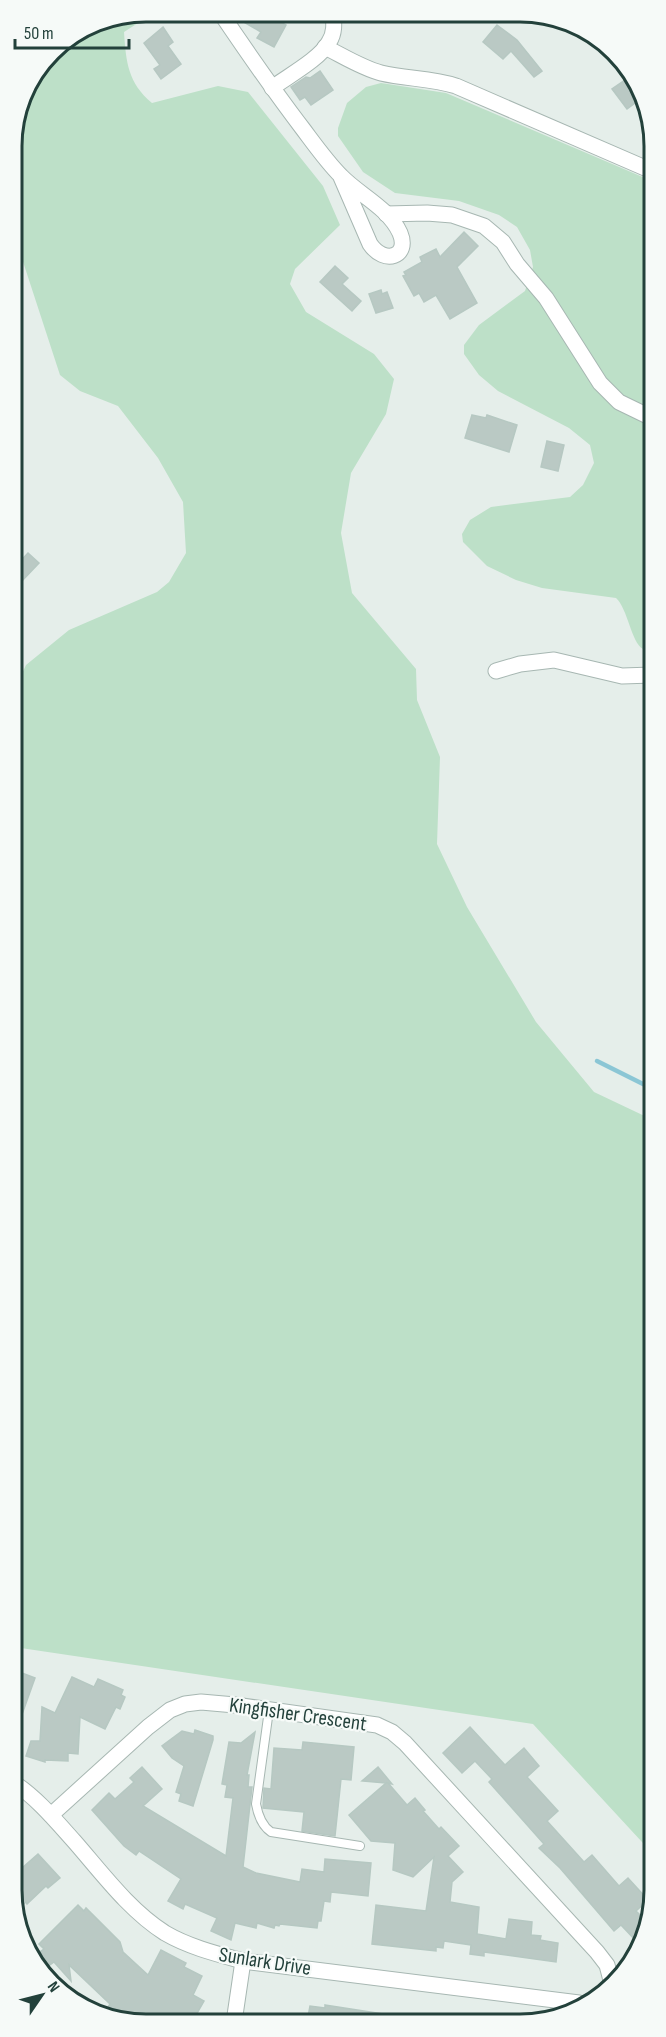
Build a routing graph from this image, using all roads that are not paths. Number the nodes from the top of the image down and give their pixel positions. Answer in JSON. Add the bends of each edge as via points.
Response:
{"nodes":[{"id":1,"x":227,"y":22,"type":"edge"},
{"id":2,"x":334,"y":22,"type":"edge"},
{"id":3,"x":325,"y":47,"type":"junction"},
{"id":4,"x":272,"y":88,"type":"junction"},
{"id":5,"x":644,"y":168,"type":"edge"},
{"id":6,"x":341,"y":177,"type":"junction"},
{"id":7,"x":386,"y":214,"type":"junction"},
{"id":8,"x":644,"y":414,"type":"edge"},
{"id":9,"x":496,"y":670,"type":"dead end"},
{"id":10,"x":644,"y":675,"type":"edge"},
{"id":11,"x":269,"y":1710,"type":"junction"},
{"id":12,"x":22,"y":1791,"type":"edge"},
{"id":13,"x":51,"y":1815,"type":"junction"},
{"id":14,"x":360,"y":1846,"type":"dead end"},
{"id":15,"x":243,"y":1961,"type":"junction"},
{"id":16,"x":610,"y":1975,"type":"edge"},
{"id":17,"x":573,"y":2002,"type":"edge"},
{"id":18,"x":235,"y":2014,"type":"edge"}],
"edges":[{"from":1,"to":4,"type":"street"},
{"from":2,"to":3,"type":"street","via":[[334,30]]},
{"from":3,"to":4,"type":"street"},
{"from":3,"to":5,"type":"street","via":[[380,73],[446,82]]},
{"from":4,"to":6,"type":"street"},
{"from":6,"to":7,"type":"street"},
{"from":6,"to":7,"type":"street","via":[[370,244],[379,255],[389,256],[397,254],[402,244]]},
{"from":7,"to":8,"type":"street","via":[[452,216],[484,226],[503,242],[546,298],[600,383],[619,402]]},
{"from":9,"to":10,"type":"street","via":[[554,660],[622,676]]},
{"from":11,"to":13,"type":"street","name":"Kingfisher Crescent","via":[[198,1702],[170,1710]]},
{"from":11,"to":14,"type":"lane","via":[[256,1804],[266,1828]]},
{"from":11,"to":16,"type":"street","name":"Kingfisher Crescent","via":[[359,1721],[393,1733],[597,1953]]},
{"from":12,"to":13,"type":"street","name":"Sunlark Drive"},
{"from":13,"to":15,"type":"street","name":"Sunlark Drive","via":[[126,1900],[166,1933],[192,1946]]},
{"from":15,"to":17,"type":"street","name":"Sunlark Drive"},
{"from":15,"to":18,"type":"street"}]}
